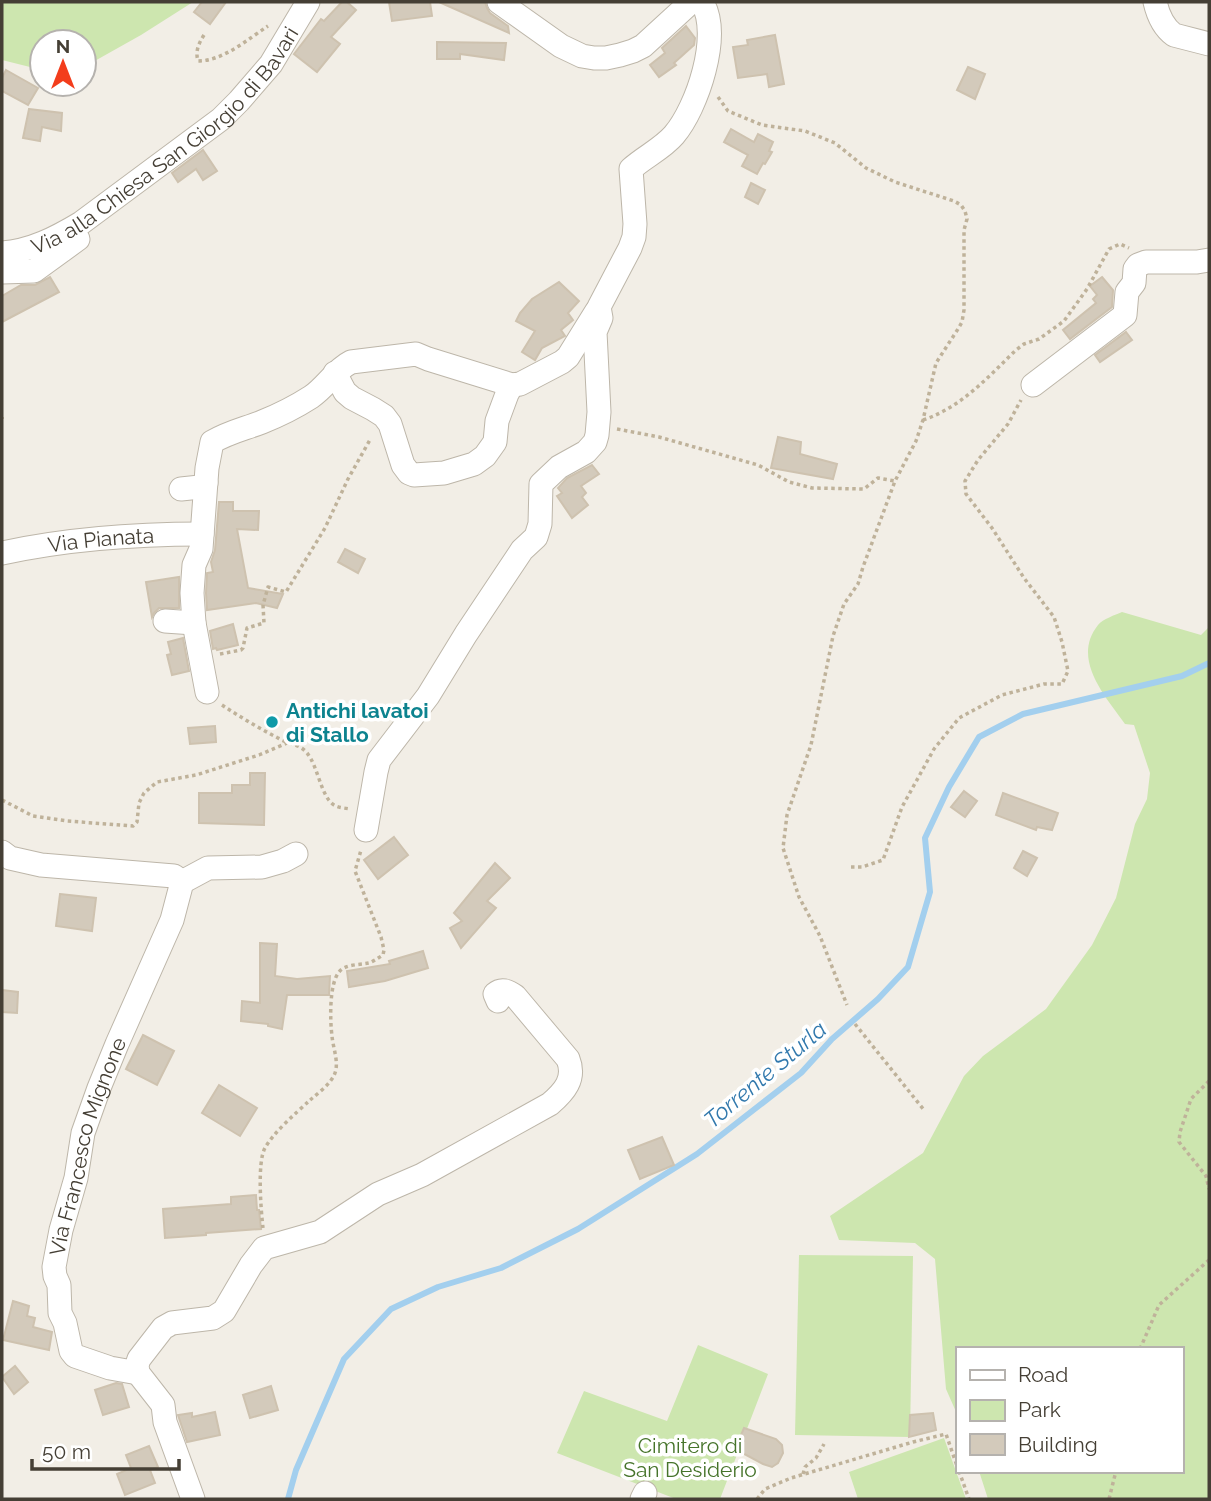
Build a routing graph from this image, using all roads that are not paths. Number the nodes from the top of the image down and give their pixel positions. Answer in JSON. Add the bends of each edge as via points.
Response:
{"nodes":[{"id":1,"x":308,"y":2,"type":"edge"},
{"id":2,"x":499,"y":2,"type":"edge"},
{"id":3,"x":691,"y":2,"type":"edge"},
{"id":4,"x":702,"y":2,"type":"edge"},
{"id":5,"x":1155,"y":2,"type":"edge"},
{"id":6,"x":1209,"y":44,"type":"edge"},
{"id":7,"x":144,"y":175,"type":"junction"},
{"id":8,"x":2,"y":253,"type":"edge"},
{"id":9,"x":1209,"y":260,"type":"edge"},
{"id":10,"x":2,"y":272,"type":"edge"},
{"id":11,"x":600,"y":307,"type":"junction"},
{"id":12,"x":335,"y":373,"type":"junction"},
{"id":13,"x":512,"y":385,"type":"junction"},
{"id":14,"x":1034,"y":385,"type":"road end"},
{"id":15,"x":206,"y":483,"type":"junction"},
{"id":16,"x":181,"y":489,"type":"dead end"},
{"id":17,"x":202,"y":534,"type":"junction"},
{"id":18,"x":2,"y":553,"type":"edge"},
{"id":19,"x":166,"y":621,"type":"dead end"},
{"id":20,"x":194,"y":623,"type":"junction"},
{"id":21,"x":207,"y":692,"type":"road end"},
{"id":22,"x":368,"y":821,"type":"road end"},
{"id":23,"x":2,"y":852,"type":"edge"},
{"id":24,"x":296,"y":854,"type":"dead end"},
{"id":25,"x":182,"y":882,"type":"junction"},
{"id":26,"x":498,"y":1001,"type":"dead end"},
{"id":27,"x":138,"y":1373,"type":"junction"},
{"id":28,"x":193,"y":1499,"type":"edge"}],
"edges":[{"from":1,"to":7,"type":"street","name":"Via alla Chiesa San Giorgio di Bavari","via":[[271,64],[239,101]]},
{"from":2,"to":3,"type":"street","via":[[561,46],[594,58],[643,46]]},
{"from":4,"to":11,"type":"street","via":[[709,23],[700,85],[676,132],[631,169],[634,237]]},
{"from":5,"to":6,"type":"street","via":[[1169,31]]},
{"from":7,"to":8,"type":"street","name":"Via alla Chiesa San Giorgio di Bavari","via":[[61,235],[35,247]]},
{"from":7,"to":10,"type":"street","via":[[148,181],[34,271]]},
{"from":9,"to":14,"type":"street","via":[[1138,265],[1127,292],[1125,314]]},
{"from":11,"to":13,"type":"street","via":[[562,362]]},
{"from":11,"to":22,"type":"street","via":[[595,332],[600,412],[595,442],[541,484],[536,537],[515,559],[428,696],[377,765]]},
{"from":12,"to":13,"type":"street","via":[[351,362],[416,354]]},
{"from":12,"to":13,"type":"street","via":[[345,392],[390,424],[403,465],[414,475],[444,473],[485,456],[495,442],[497,421]]},
{"from":12,"to":15,"type":"street","via":[[311,397],[212,442]]},
{"from":15,"to":16,"type":"street"},
{"from":15,"to":17,"type":"street"},
{"from":17,"to":18,"type":"street","name":"Via Pianata","via":[[99,539]]},
{"from":17,"to":20,"type":"street","via":[[194,565]]},
{"from":19,"to":20,"type":"street"},
{"from":20,"to":21,"type":"street"},
{"from":23,"to":25,"type":"street","via":[[41,865],[174,876]]},
{"from":24,"to":25,"type":"street","via":[[262,867],[208,869]]},
{"from":25,"to":27,"type":"street","name":"Via Francesco Mignone","via":[[172,919],[83,1133],[54,1267],[71,1352],[110,1368]]},
{"from":26,"to":27,"type":"street","via":[[495,994],[499,991],[515,996],[568,1059],[570,1080],[559,1096],[434,1168],[378,1194],[320,1232],[264,1248],[225,1311],[208,1319],[167,1325],[139,1359]]},
{"from":27,"to":28,"type":"street","via":[[163,1405],[164,1422]]}]}
